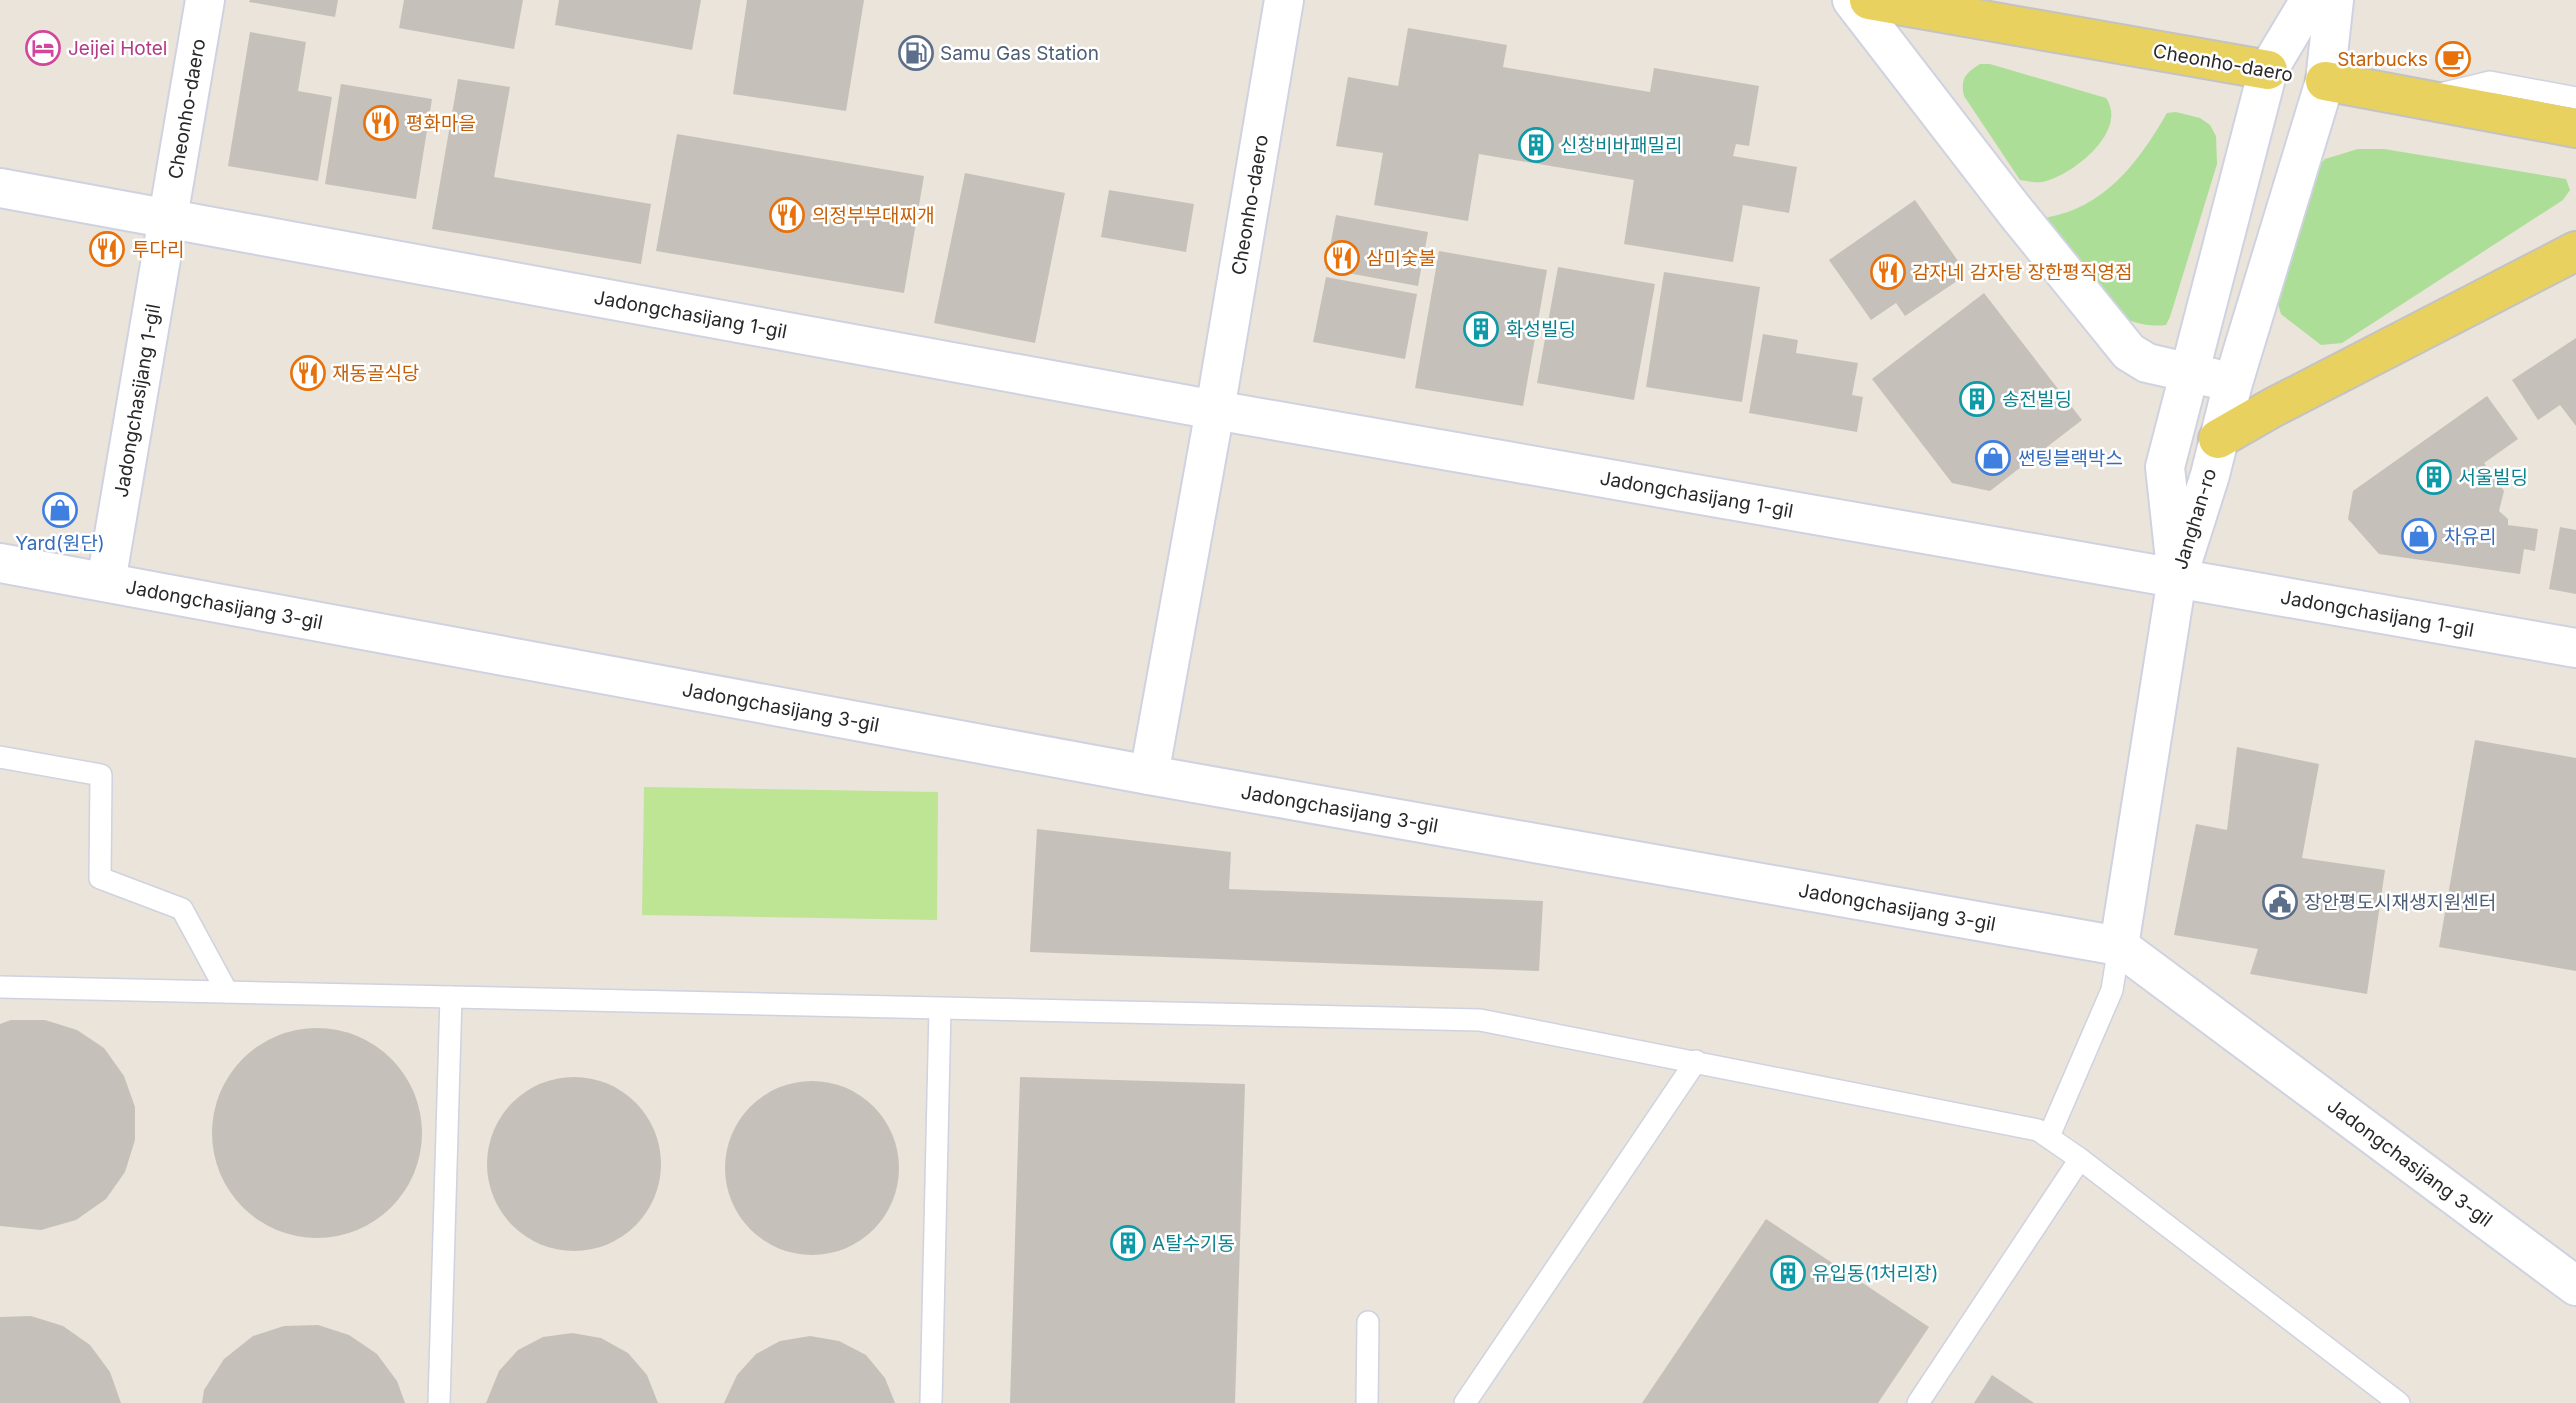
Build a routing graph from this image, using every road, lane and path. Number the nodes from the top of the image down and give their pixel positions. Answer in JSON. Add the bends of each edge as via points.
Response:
{"nodes":[{"id":1,"x":205,"y":0,"type":"edge"},
{"id":2,"x":1284,"y":0,"type":"edge"},
{"id":3,"x":1852,"y":0,"type":"edge"},
{"id":4,"x":1869,"y":0,"type":"edge"},
{"id":5,"x":2310,"y":0,"type":"edge"},
{"id":6,"x":2334,"y":0,"type":"edge"},
{"id":7,"x":2268,"y":71,"type":"junction"},
{"id":8,"x":2325,"y":81,"type":"junction"},
{"id":9,"x":2576,"y":98,"type":"edge"},
{"id":10,"x":2418,"y":100,"type":"junction"},
{"id":11,"x":2576,"y":128,"type":"edge"},
{"id":12,"x":0,"y":188,"type":"edge"},
{"id":13,"x":167,"y":218,"type":"junction"},
{"id":14,"x":2576,"y":251,"type":"edge"},
{"id":15,"x":2129,"y":352,"type":"junction"},
{"id":16,"x":2189,"y":372,"type":"junction"},
{"id":17,"x":2233,"y":383,"type":"junction"},
{"id":18,"x":1215,"y":410,"type":"junction"},
{"id":19,"x":2173,"y":432,"type":"junction"},
{"id":20,"x":2218,"y":439,"type":"junction"},
{"id":21,"x":0,"y":563,"type":"edge"},
{"id":22,"x":2177,"y":578,"type":"junction"},
{"id":23,"x":106,"y":582,"type":"junction"},
{"id":24,"x":2576,"y":648,"type":"edge"},
{"id":25,"x":0,"y":757,"type":"edge"},
{"id":26,"x":1149,"y":775,"type":"junction"},
{"id":27,"x":2119,"y":946,"type":"junction"},
{"id":28,"x":0,"y":987,"type":"edge"},
{"id":29,"x":228,"y":992,"type":"junction"},
{"id":30,"x":451,"y":998,"type":"junction"},
{"id":31,"x":940,"y":1009,"type":"junction"},
{"id":32,"x":1696,"y":1061,"type":"junction"},
{"id":33,"x":2049,"y":1136,"type":"junction"},
{"id":34,"x":2080,"y":1159,"type":"junction"},
{"id":35,"x":2576,"y":1286,"type":"edge"},
{"id":36,"x":1368,"y":1322,"type":"dead end"},
{"id":37,"x":439,"y":1403,"type":"edge"},
{"id":38,"x":931,"y":1403,"type":"edge"},
{"id":39,"x":1367,"y":1403,"type":"edge"},
{"id":40,"x":1465,"y":1403,"type":"edge"},
{"id":41,"x":1918,"y":1403,"type":"edge"},
{"id":42,"x":2399,"y":1403,"type":"edge"}],
"edges":[{"from":1,"to":13,"type":"street","name":"Cheonho-daero"},
{"from":2,"to":18,"type":"street","name":"Cheonho-daero"},
{"from":3,"to":15,"type":"street"},
{"from":4,"to":7,"type":"main road","name":"Cheonho-daero"},
{"from":5,"to":7,"type":"street","name":"Janghan-ro"},
{"from":6,"to":8,"type":"street","name":"Janghan-ro"},
{"from":7,"to":8,"type":"street","name":"Cheonho-daero"},
{"from":7,"to":16,"type":"street","name":"Janghan-ro"},
{"from":8,"to":10,"type":"main road","name":"Cheonho-daero"},
{"from":8,"to":17,"type":"street","name":"Janghan-ro"},
{"from":9,"to":10,"type":"lane","via":[[2490,82]]},
{"from":10,"to":11,"type":"main road","name":"Cheonho-daero"},
{"from":12,"to":13,"type":"street","name":"Jadongchasijang 1-gil"},
{"from":13,"to":18,"type":"street","name":"Jadongchasijang 1-gil"},
{"from":13,"to":23,"type":"street","name":"Jadongchasijang 1-gil"},
{"from":14,"to":20,"type":"main road"},
{"from":15,"to":16,"type":"street","via":[[2147,363]]},
{"from":15,"to":19,"type":"street"},
{"from":16,"to":17,"type":"street"},
{"from":16,"to":19,"type":"street","name":"Janghan-ro"},
{"from":17,"to":20,"type":"street","name":"Janghan-ro"},
{"from":18,"to":22,"type":"street","name":"Jadongchasijang 1-gil"},
{"from":18,"to":26,"type":"street"},
{"from":19,"to":22,"type":"street","name":"Janghan-ro","via":[[2165,467]]},
{"from":20,"to":22,"type":"street","name":"Janghan-ro"},
{"from":21,"to":23,"type":"street","name":"Jadongchasijang 3-gil"},
{"from":22,"to":24,"type":"street","name":"Jadongchasijang 1-gil"},
{"from":22,"to":27,"type":"street"},
{"from":23,"to":26,"type":"street","name":"Jadongchasijang 3-gil"},
{"from":25,"to":29,"type":"lane","via":[[101,775],[100,878],[182,909]]},
{"from":26,"to":27,"type":"street","name":"Jadongchasijang 3-gil"},
{"from":27,"to":33,"type":"lane","via":[[2112,990]]},
{"from":27,"to":35,"type":"street","name":"Jadongchasijang 3-gil"},
{"from":28,"to":29,"type":"lane"},
{"from":29,"to":30,"type":"lane"},
{"from":30,"to":31,"type":"lane"},
{"from":30,"to":37,"type":"lane"},
{"from":31,"to":32,"type":"lane","via":[[1479,1020]]},
{"from":31,"to":38,"type":"lane"},
{"from":32,"to":33,"type":"lane","via":[[2038,1130]]},
{"from":32,"to":40,"type":"lane"},
{"from":33,"to":34,"type":"lane"},
{"from":34,"to":41,"type":"lane"},
{"from":34,"to":42,"type":"lane"},
{"from":36,"to":39,"type":"lane"}]}
